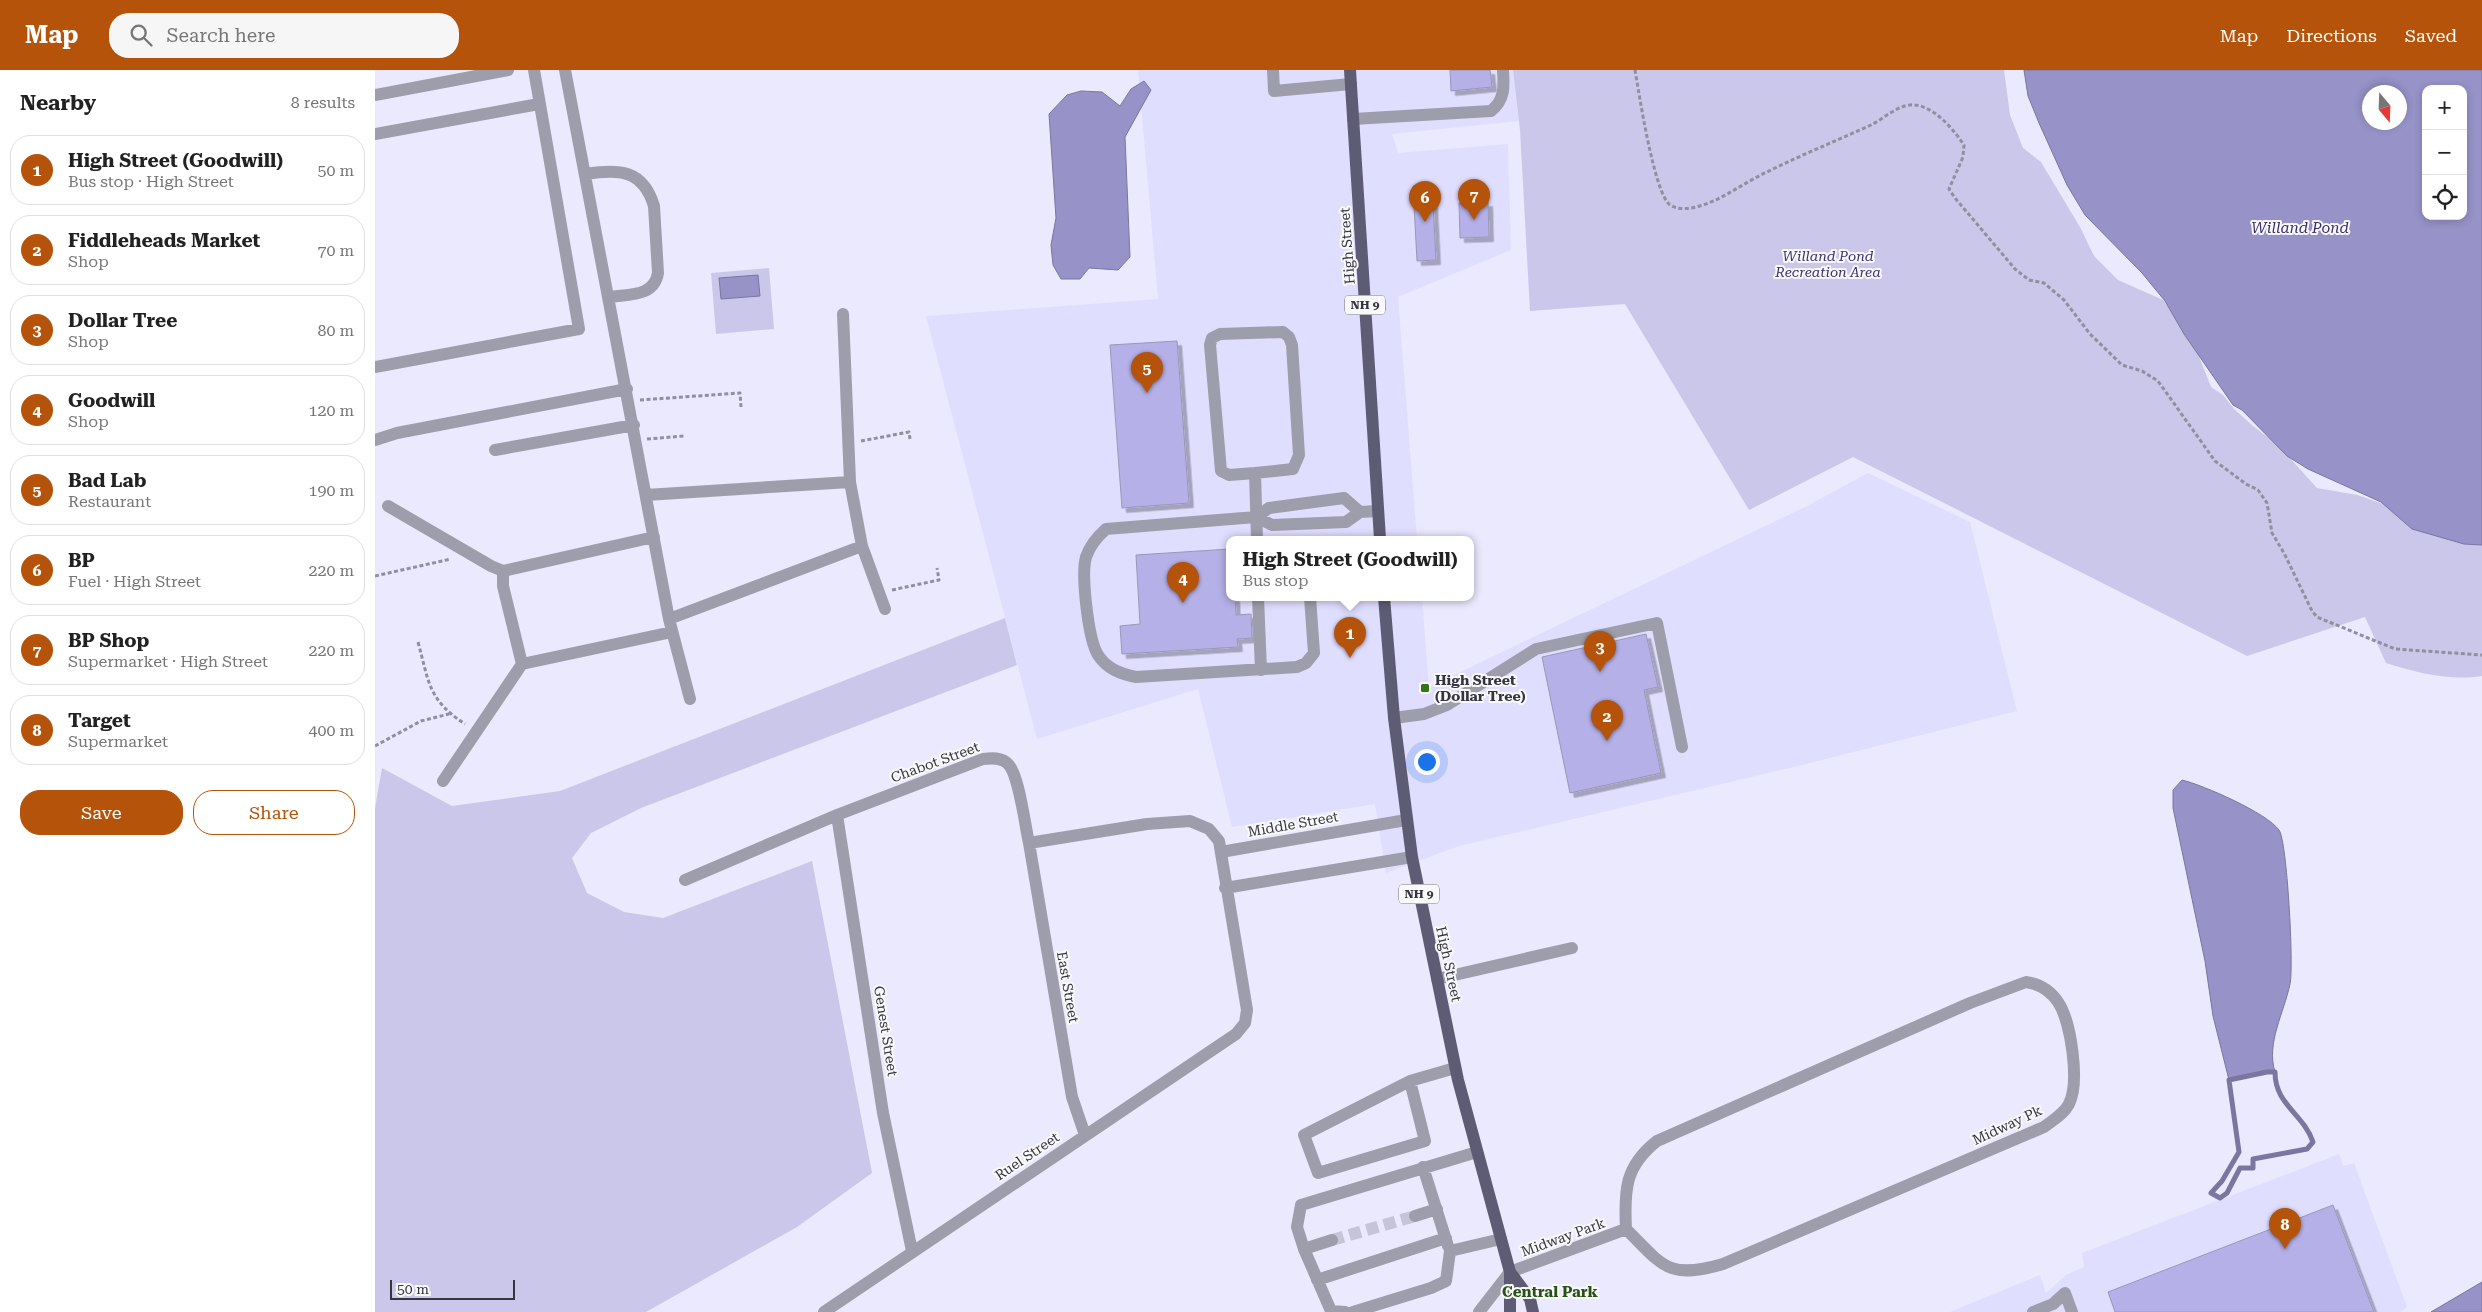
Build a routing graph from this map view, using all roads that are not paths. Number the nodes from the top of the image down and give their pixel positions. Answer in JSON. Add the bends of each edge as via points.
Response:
{"nodes":[{"id":1,"x":508,"y":70,"type":"edge"},
{"id":2,"x":534,"y":70,"type":"edge"},
{"id":3,"x":565,"y":70,"type":"edge"},
{"id":4,"x":1273,"y":70,"type":"edge"},
{"id":5,"x":1350,"y":70,"type":"edge"},
{"id":6,"x":1503,"y":70,"type":"edge"},
{"id":7,"x":489,"y":72,"type":"edge"},
{"id":8,"x":1351,"y":84,"type":"junction"},
{"id":9,"x":375,"y":95,"type":"edge"},
{"id":10,"x":539,"y":104,"type":"junction"},
{"id":11,"x":1353,"y":119,"type":"junction"},
{"id":12,"x":375,"y":134,"type":"edge"},
{"id":13,"x":586,"y":174,"type":"junction"},
{"id":14,"x":610,"y":297,"type":"junction"},
{"id":15,"x":843,"y":314,"type":"dead end"},
{"id":16,"x":375,"y":367,"type":"edge"},
{"id":17,"x":628,"y":395,"type":"junction"},
{"id":18,"x":634,"y":425,"type":"junction"},
{"id":19,"x":375,"y":440,"type":"edge"},
{"id":20,"x":495,"y":450,"type":"dead end"},
{"id":21,"x":1255,"y":473,"type":"junction"},
{"id":22,"x":850,"y":482,"type":"junction"},
{"id":23,"x":646,"y":495,"type":"junction"},
{"id":24,"x":388,"y":506,"type":"dead end"},
{"id":25,"x":1378,"y":511,"type":"junction"},
{"id":26,"x":1360,"y":512,"type":"junction"},
{"id":27,"x":1256,"y":516,"type":"junction"},
{"id":28,"x":1257,"y":536,"type":"edge"},
{"id":29,"x":1380,"y":536,"type":"edge"},
{"id":30,"x":654,"y":537,"type":"junction"},
{"id":31,"x":862,"y":546,"type":"junction"},
{"id":32,"x":503,"y":571,"type":"junction"},
{"id":33,"x":1258,"y":601,"type":"edge"},
{"id":34,"x":1310,"y":601,"type":"edge"},
{"id":35,"x":1384,"y":601,"type":"edge"},
{"id":36,"x":885,"y":610,"type":"dead end"},
{"id":37,"x":669,"y":619,"type":"junction"},
{"id":38,"x":672,"y":632,"type":"junction"},
{"id":39,"x":522,"y":664,"type":"junction"},
{"id":40,"x":1261,"y":670,"type":"junction"},
{"id":41,"x":690,"y":699,"type":"dead end"},
{"id":42,"x":1394,"y":718,"type":"junction"},
{"id":43,"x":1681,"y":747,"type":"dead end"},
{"id":44,"x":443,"y":780,"type":"dead end"},
{"id":45,"x":837,"y":815,"type":"junction"},
{"id":46,"x":1406,"y":820,"type":"junction"},
{"id":47,"x":1029,"y":843,"type":"junction"},
{"id":48,"x":1221,"y":852,"type":"junction"},
{"id":49,"x":1412,"y":857,"type":"junction"},
{"id":50,"x":685,"y":880,"type":"dead end"},
{"id":51,"x":1225,"y":888,"type":"junction"},
{"id":52,"x":1572,"y":948,"type":"dead end"},
{"id":53,"x":1437,"y":979,"type":"junction"},
{"id":54,"x":1455,"y":1068,"type":"junction"},
{"id":55,"x":1410,"y":1081,"type":"junction"},
{"id":56,"x":1085,"y":1135,"type":"junction"},
{"id":57,"x":1477,"y":1152,"type":"junction"},
{"id":58,"x":1423,"y":1167,"type":"junction"},
{"id":59,"x":1437,"y":1209,"type":"junction"},
{"id":60,"x":1415,"y":1216,"type":"tunnel mouth"},
{"id":61,"x":1626,"y":1229,"type":"junction"},
{"id":62,"x":1446,"y":1238,"type":"junction"},
{"id":63,"x":1501,"y":1239,"type":"junction"},
{"id":64,"x":1333,"y":1240,"type":"tunnel mouth"},
{"id":65,"x":1303,"y":1249,"type":"junction"},
{"id":66,"x":911,"y":1251,"type":"junction"},
{"id":67,"x":1449,"y":1251,"type":"junction"},
{"id":68,"x":1509,"y":1272,"type":"junction"},
{"id":69,"x":1317,"y":1280,"type":"junction"},
{"id":70,"x":824,"y":1312,"type":"edge"},
{"id":71,"x":1345,"y":1312,"type":"edge"},
{"id":72,"x":1353,"y":1312,"type":"edge"},
{"id":73,"x":1479,"y":1312,"type":"edge"},
{"id":74,"x":1510,"y":1312,"type":"edge"},
{"id":75,"x":1533,"y":1312,"type":"edge"},
{"id":76,"x":2033,"y":1312,"type":"edge"},
{"id":77,"x":2072,"y":1312,"type":"edge"}],
"edges":[{"from":1,"to":7,"type":"street"},
{"from":2,"to":10,"type":"street"},
{"from":3,"to":13,"type":"street"},
{"from":4,"to":8,"type":"street","via":[[1275,91]]},
{"from":5,"to":8,"type":"main road","name":"High Street","number":"NH 9"},
{"from":6,"to":11,"type":"street","via":[[1503,95],[1499,105],[1491,111]]},
{"from":7,"to":9,"type":"street"},
{"from":8,"to":11,"type":"main road","name":"High Street","number":"NH 9"},
{"from":10,"to":12,"type":"street"},
{"from":10,"to":16,"type":"street","via":[[579,329]]},
{"from":11,"to":25,"type":"main road","name":"High Street","number":"NH 9"},
{"from":13,"to":14,"type":"street"},
{"from":13,"to":14,"type":"street","via":[[613,170],[631,175],[645,187],[654,206],[657,282],[647,291]]},
{"from":14,"to":17,"type":"street"},
{"from":15,"to":22,"type":"street"},
{"from":17,"to":18,"type":"street"},
{"from":17,"to":19,"type":"street","via":[[397,433]]},
{"from":18,"to":20,"type":"street"},
{"from":18,"to":23,"type":"street"},
{"from":21,"to":21,"type":"street","via":[[1229,475],[1221,471],[1210,345],[1212,338],[1220,334],[1283,332],[1292,345],[1299,455],[1293,469]]},
{"from":21,"to":27,"type":"street"},
{"from":22,"to":23,"type":"street"},
{"from":22,"to":31,"type":"street"},
{"from":23,"to":30,"type":"street"},
{"from":24,"to":32,"type":"street"},
{"from":25,"to":26,"type":"street"},
{"from":25,"to":29,"type":"main road","name":"High Street","number":"NH 9"},
{"from":26,"to":27,"type":"street","via":[[1346,522],[1272,525]]},
{"from":26,"to":27,"type":"street","via":[[1344,498],[1269,508]]},
{"from":27,"to":28,"type":"street"},
{"from":27,"to":40,"type":"street","via":[[1106,529],[1095,539],[1083,570],[1092,638],[1098,654],[1120,674],[1136,677]]},
{"from":30,"to":32,"type":"street"},
{"from":30,"to":37,"type":"street"},
{"from":31,"to":36,"type":"street"},
{"from":31,"to":37,"type":"street"},
{"from":32,"to":39,"type":"street","via":[[503,586]]},
{"from":33,"to":40,"type":"street"},
{"from":34,"to":40,"type":"street","via":[[1314,653],[1306,663],[1297,667]]},
{"from":35,"to":42,"type":"main road","name":"High Street","number":"NH 9"},
{"from":37,"to":38,"type":"street"},
{"from":38,"to":39,"type":"street"},
{"from":38,"to":41,"type":"street"},
{"from":39,"to":44,"type":"street"},
{"from":42,"to":43,"type":"street","via":[[1424,714],[1447,705],[1536,649],[1657,623]]},
{"from":42,"to":46,"type":"main road","name":"High Street","number":"NH 9"},
{"from":45,"to":47,"type":"street","name":"Chabot Street","via":[[983,758],[996,758],[1008,763],[1014,773]]},
{"from":45,"to":50,"type":"street","name":"Chabot Street"},
{"from":45,"to":66,"type":"street","name":"Genest Street","via":[[883,1113]]},
{"from":46,"to":48,"type":"street","name":"Middle Street"},
{"from":46,"to":49,"type":"main road","name":"High Street","number":"NH 9"},
{"from":47,"to":48,"type":"street","via":[[1147,824],[1190,821],[1209,829],[1219,841]]},
{"from":47,"to":56,"type":"street","name":"East Street","via":[[1071,1097]]},
{"from":48,"to":51,"type":"street"},
{"from":49,"to":51,"type":"street"},
{"from":49,"to":53,"type":"main road","name":"High Street","number":"NH 9"},
{"from":51,"to":56,"type":"street","name":"Ruel Street","via":[[1247,1010],[1245,1023],[1236,1034]]},
{"from":52,"to":53,"type":"street"},
{"from":53,"to":54,"type":"main road","name":"High Street","number":"NH 9"},
{"from":54,"to":55,"type":"street"},
{"from":54,"to":57,"type":"main road","name":"High Street","number":"NH 9"},
{"from":55,"to":55,"type":"street","via":[[1304,1135],[1318,1173],[1425,1141]]},
{"from":56,"to":66,"type":"street","name":"Ruel Street"},
{"from":57,"to":58,"type":"street"},
{"from":57,"to":63,"type":"main road","name":"High Street","number":"NH 9"},
{"from":58,"to":59,"type":"street"},
{"from":58,"to":65,"type":"street","via":[[1301,1205],[1297,1227]]},
{"from":59,"to":60,"type":"street"},
{"from":59,"to":62,"type":"street"},
{"from":61,"to":61,"type":"street","name":"Midway Pk","via":[[1661,1264],[1674,1270],[1705,1270],[2044,1127],[2060,1116],[2069,1104],[2073,1089],[2070,1044],[2059,1002],[2037,984],[2026,982],[2008,987],[1657,1141],[1642,1153],[1632,1168],[1627,1184]]},
{"from":61,"to":68,"type":"street","name":"Midway Park"},
{"from":62,"to":67,"type":"street"},
{"from":62,"to":69,"type":"street"},
{"from":63,"to":67,"type":"street"},
{"from":63,"to":68,"type":"main road","name":"High Street","number":"NH 9"},
{"from":64,"to":65,"type":"street"},
{"from":65,"to":69,"type":"street"},
{"from":66,"to":70,"type":"street","name":"Ruel Street"},
{"from":67,"to":72,"type":"street","via":[[1446,1281]]},
{"from":68,"to":73,"type":"street"},
{"from":68,"to":74,"type":"main road","name":"High Street","number":"NH 9"},
{"from":68,"to":75,"type":"main road","name":"High Street","number":"NH 9","via":[[1530,1299]]},
{"from":69,"to":71,"type":"street","via":[[1331,1311]]},
{"from":76,"to":77,"type":"street","via":[[2053,1304],[2065,1292]]}]}
